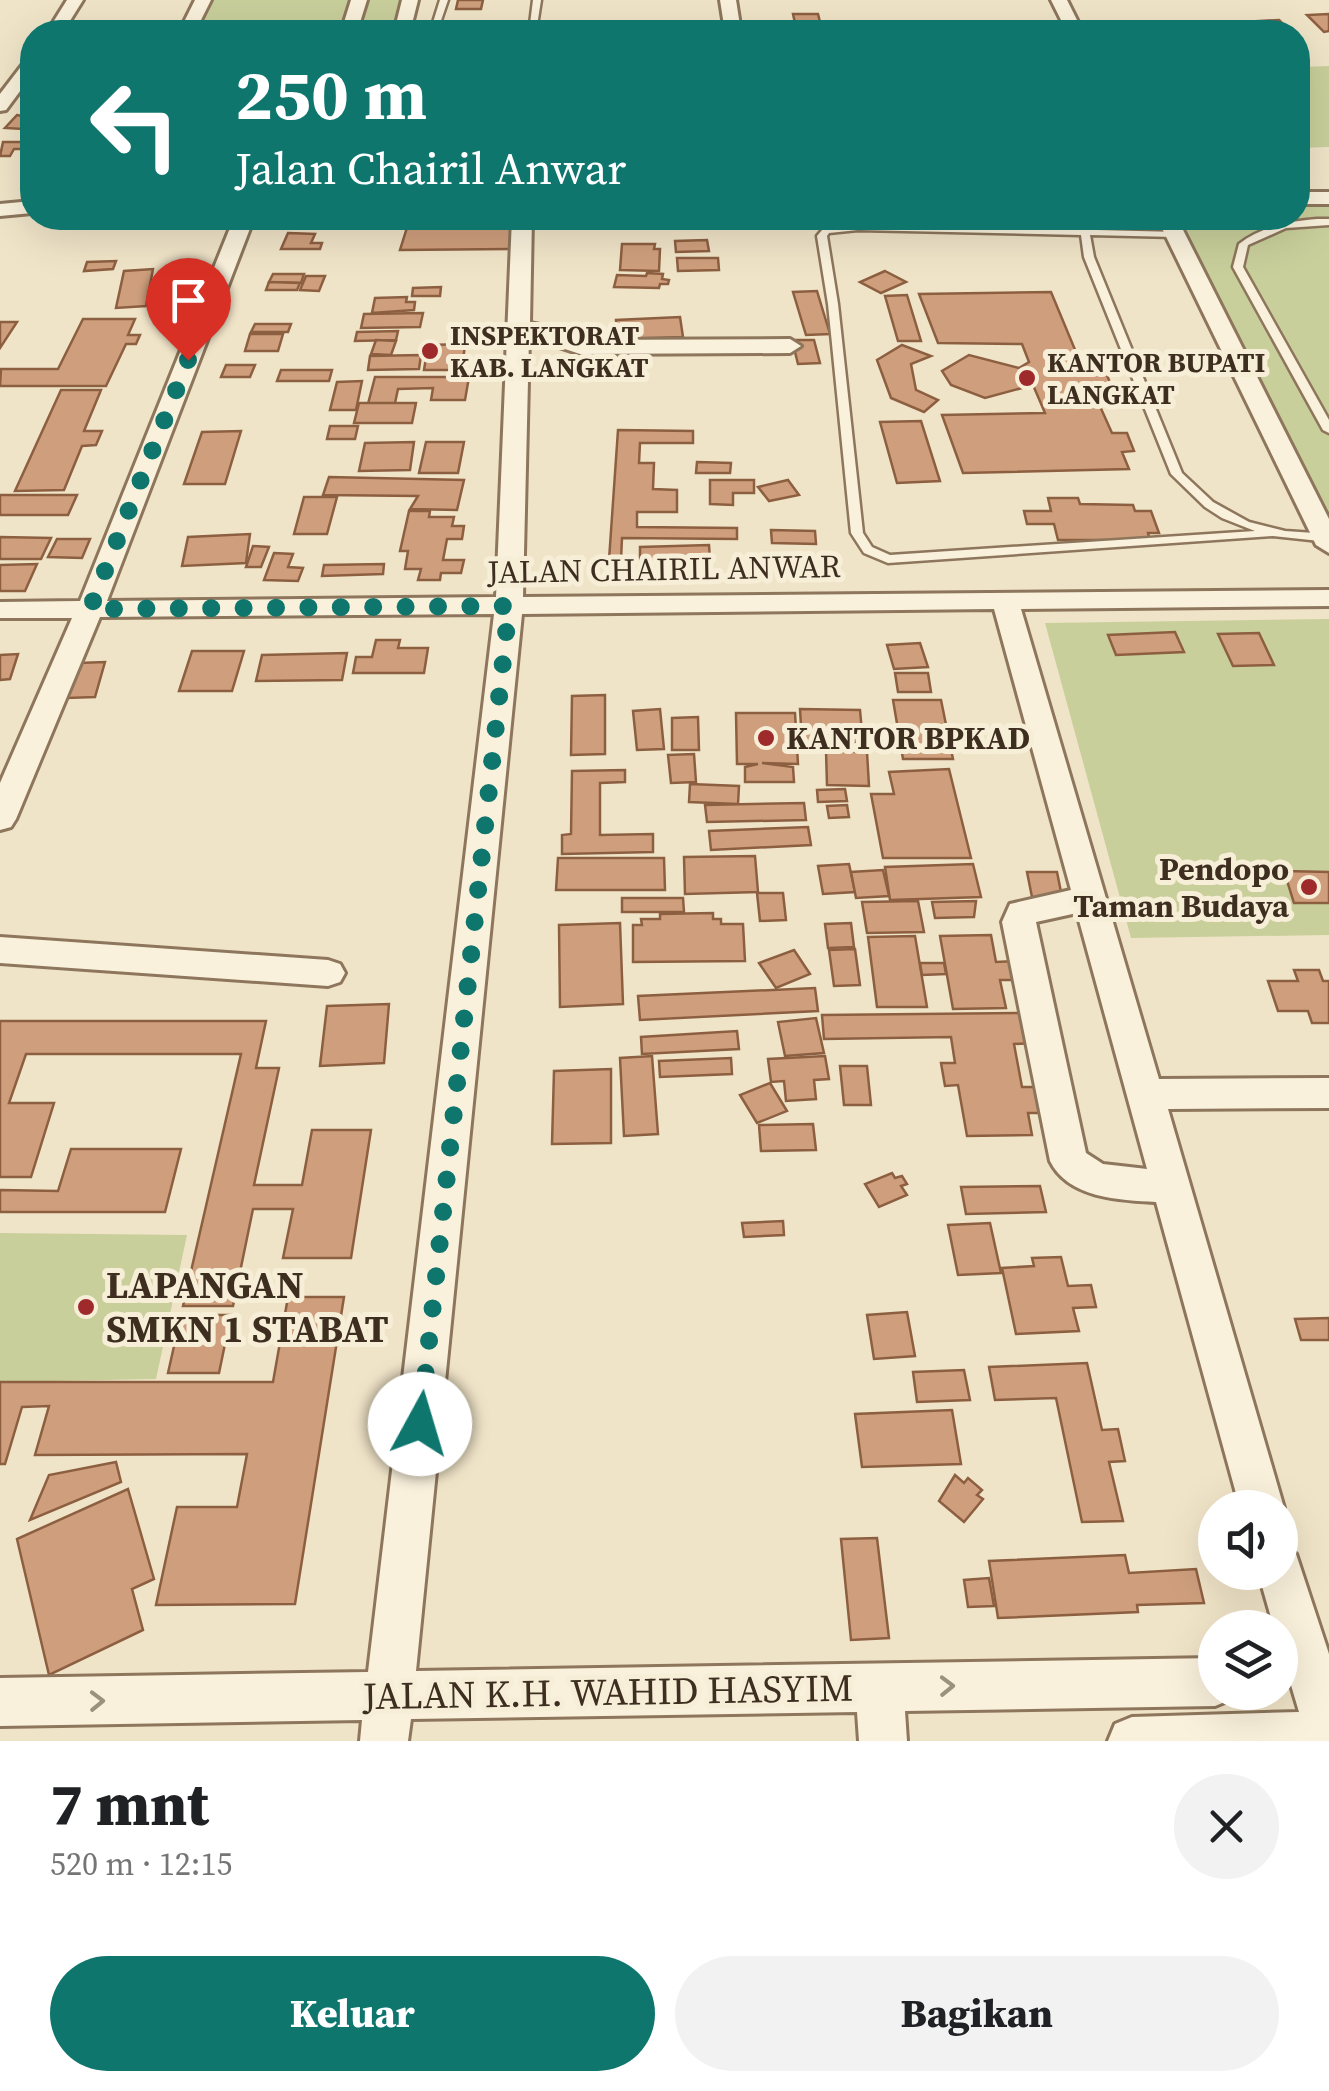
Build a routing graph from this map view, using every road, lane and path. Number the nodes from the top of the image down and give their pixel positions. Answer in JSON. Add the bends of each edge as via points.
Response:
{"nodes":[{"id":1,"x":20,"y":89,"type":"edge"},
{"id":2,"x":0,"y":106,"type":"edge"},
{"id":3,"x":239,"y":230,"type":"edge"},
{"id":4,"x":522,"y":230,"type":"edge"},
{"id":5,"x":832,"y":230,"type":"edge"},
{"id":6,"x":1009,"y":230,"type":"edge"},
{"id":7,"x":1114,"y":230,"type":"edge"},
{"id":8,"x":1173,"y":230,"type":"edge"},
{"id":9,"x":1266,"y":230,"type":"edge"},
{"id":10,"x":1085,"y":232,"type":"junction"},
{"id":11,"x":518,"y":328,"type":"junction"},
{"id":12,"x":790,"y":346,"type":"dead end"},
{"id":13,"x":1329,"y":430,"type":"edge"},
{"id":14,"x":1268,"y":534,"type":"junction"},
{"id":15,"x":1328,"y":540,"type":"edge"},
{"id":16,"x":1329,"y":598,"type":"edge"},
{"id":17,"x":1006,"y":603,"type":"junction"},
{"id":18,"x":509,"y":606,"type":"junction"},
{"id":19,"x":90,"y":609,"type":"junction"},
{"id":20,"x":0,"y":610,"type":"edge"},
{"id":21,"x":0,"y":819,"type":"edge"},
{"id":22,"x":1090,"y":898,"type":"junction"},
{"id":23,"x":0,"y":950,"type":"edge"},
{"id":24,"x":328,"y":973,"type":"dead end"},
{"id":25,"x":1329,"y":1093,"type":"edge"},
{"id":26,"x":1147,"y":1094,"type":"junction"},
{"id":27,"x":1172,"y":1186,"type":"junction"},
{"id":28,"x":1257,"y":1490,"type":"edge"},
{"id":29,"x":1285,"y":1590,"type":"edge"},
{"id":30,"x":1307,"y":1680,"type":"edge"},
{"id":31,"x":1198,"y":1682,"type":"edge"},
{"id":32,"x":879,"y":1688,"type":"junction"},
{"id":33,"x":0,"y":1702,"type":"edge"},
{"id":34,"x":387,"y":1719,"type":"edge"},
{"id":35,"x":1329,"y":1734,"type":"edge"},
{"id":36,"x":883,"y":1741,"type":"edge"},
{"id":37,"x":1132,"y":1741,"type":"edge"}],
"edges":[{"from":1,"to":2,"type":"street"},
{"from":3,"to":19,"type":"street"},
{"from":4,"to":11,"type":"street"},
{"from":5,"to":14,"type":"lane","via":[[822,236],[857,532],[868,550],[888,560]]},
{"from":6,"to":10,"type":"lane"},
{"from":7,"to":10,"type":"lane"},
{"from":8,"to":15,"type":"street"},
{"from":9,"to":13,"type":"lane","via":[[1244,244],[1238,267]]},
{"from":10,"to":14,"type":"lane","via":[[1088,257],[1177,474],[1210,506]]},
{"from":11,"to":12,"type":"street","via":[[580,347]]},
{"from":11,"to":18,"type":"street"},
{"from":14,"to":15,"type":"lane"},
{"from":16,"to":17,"type":"street","name":"JALAN CHAIRIL ANWAR"},
{"from":17,"to":18,"type":"street","name":"JALAN CHAIRIL ANWAR"},
{"from":17,"to":22,"type":"street"},
{"from":18,"to":19,"type":"street","name":"JALAN CHAIRIL ANWAR"},
{"from":18,"to":34,"type":"street"},
{"from":19,"to":20,"type":"street","name":"JALAN CHAIRIL ANWAR"},
{"from":19,"to":21,"type":"street"},
{"from":22,"to":26,"type":"street"},
{"from":22,"to":27,"type":"street","via":[[1022,913],[1019,922],[1070,1161],[1094,1179]]},
{"from":23,"to":24,"type":"street"},
{"from":25,"to":26,"type":"street"},
{"from":26,"to":27,"type":"street"},
{"from":27,"to":28,"type":"street"},
{"from":29,"to":30,"type":"street"},
{"from":30,"to":35,"type":"street"},
{"from":32,"to":31,"type":"street","name":"JALAN K.H. WAHID HASYIM","one_way":true},
{"from":32,"to":34,"type":"street","name":"JALAN K.H. WAHID HASYIM"},
{"from":32,"to":36,"type":"street"},
{"from":33,"to":34,"type":"street","name":"JALAN K.H. WAHID HASYIM","one_way":true},
{"from":35,"to":37,"type":"street"}]}
